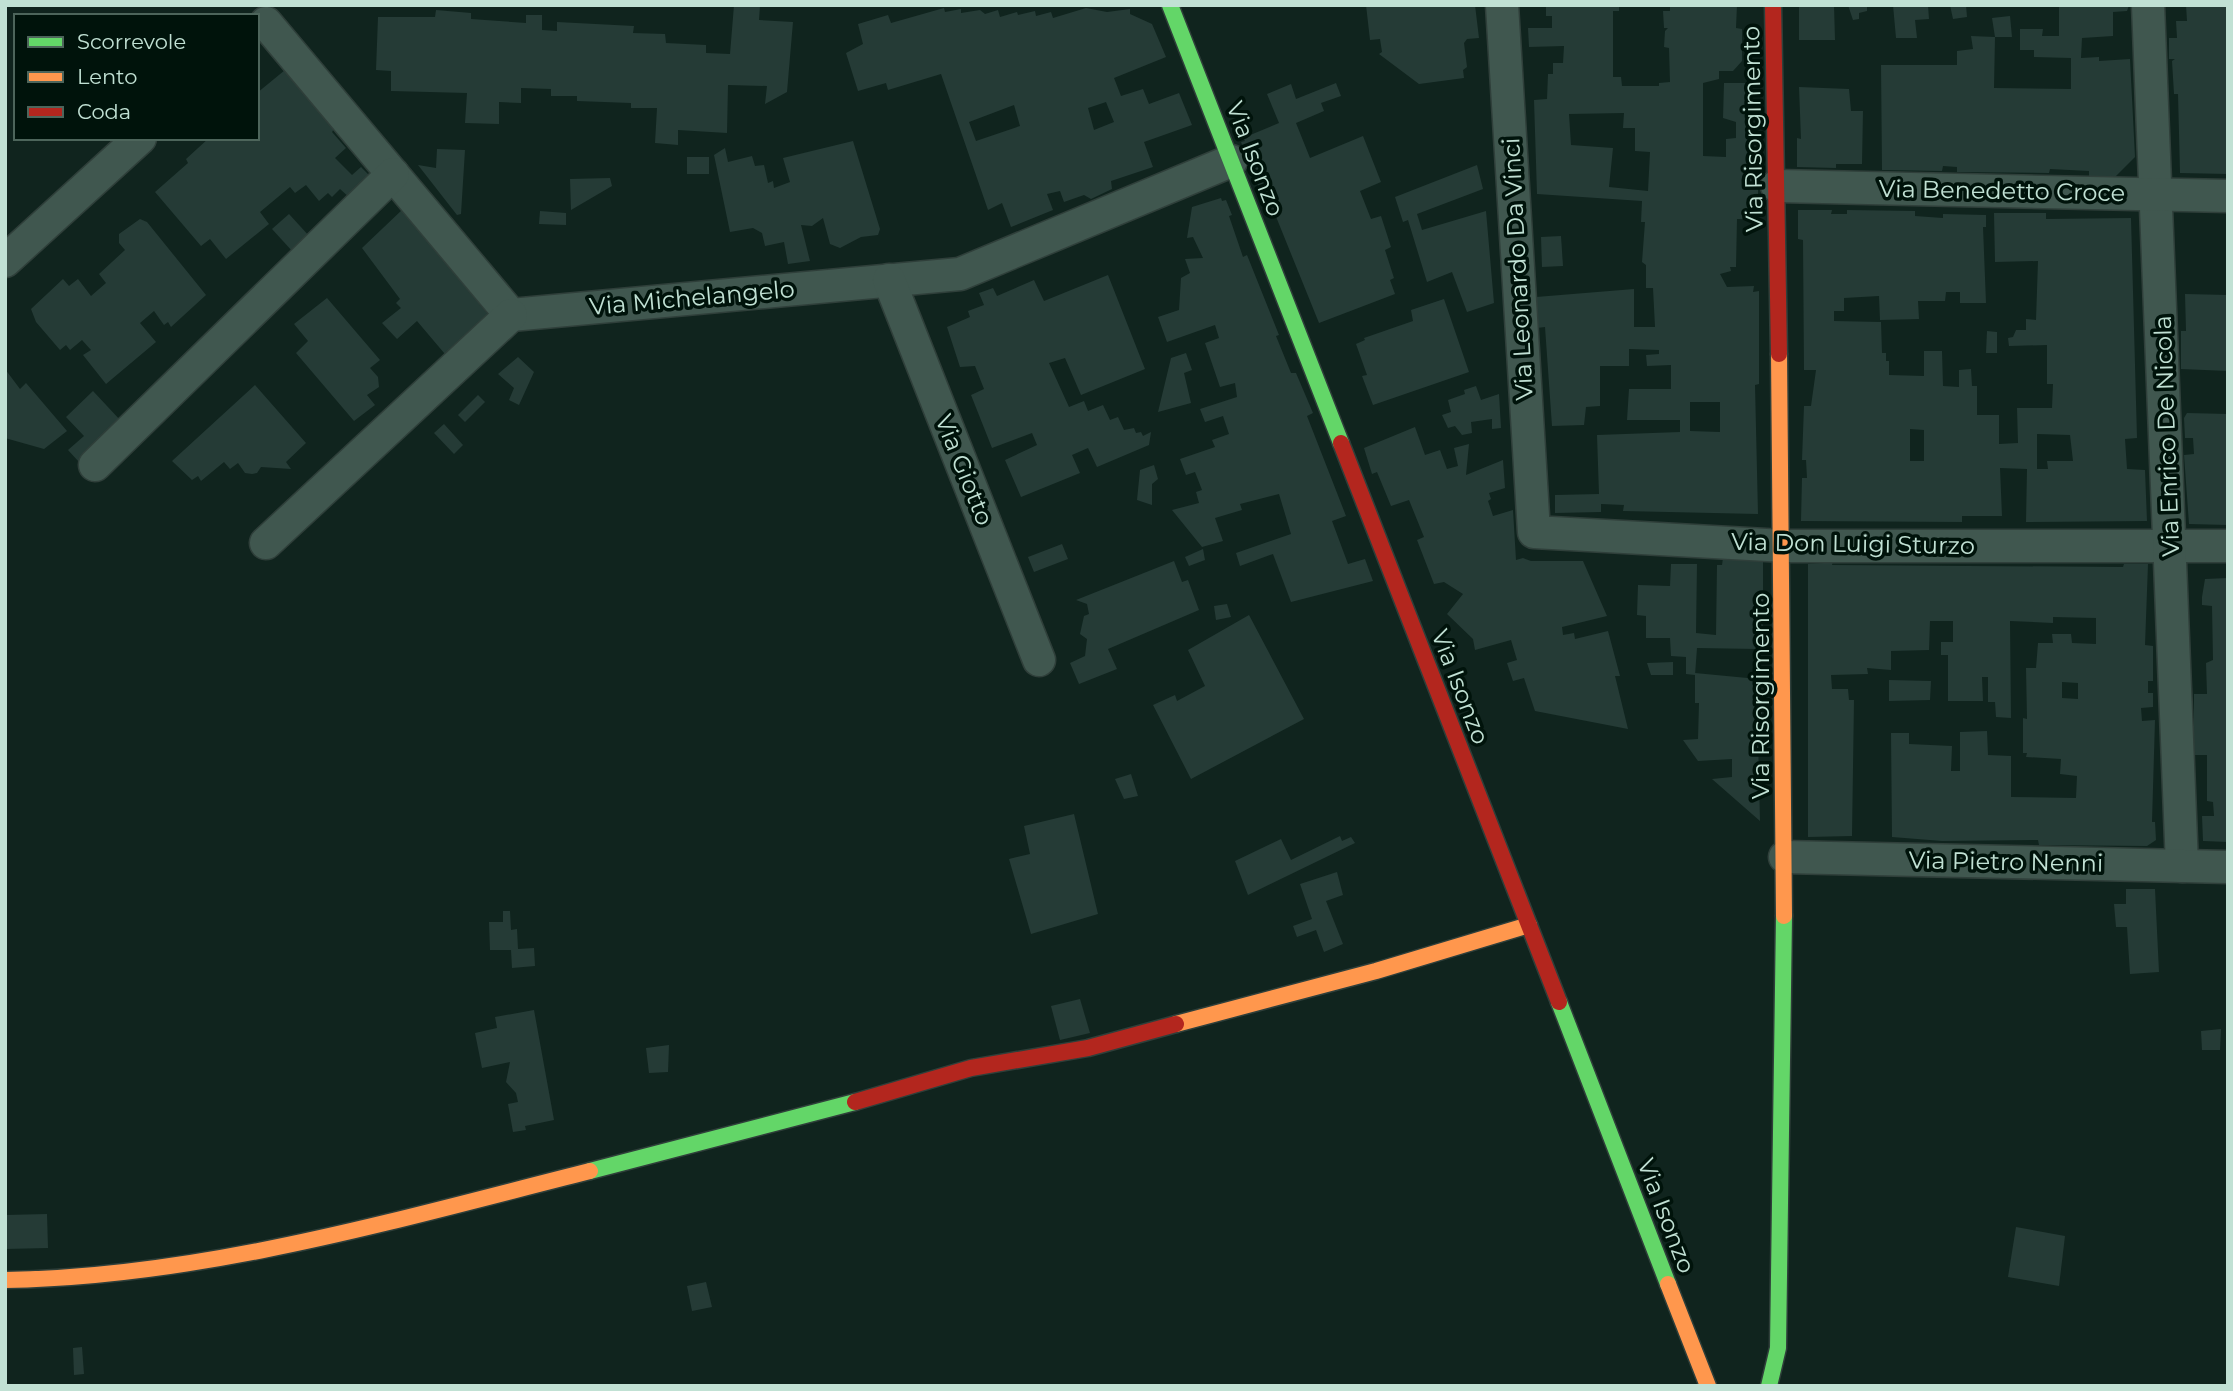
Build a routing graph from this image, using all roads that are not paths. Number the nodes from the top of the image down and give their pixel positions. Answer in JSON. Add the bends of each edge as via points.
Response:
{"nodes":[{"id":1,"x":1170,"y":5,"type":"edge"},
{"id":2,"x":1502,"y":5,"type":"edge"},
{"id":3,"x":1773,"y":5,"type":"edge"},
{"id":4,"x":2148,"y":5,"type":"edge"},
{"id":5,"x":265,"y":20,"type":"edge"},
{"id":6,"x":138,"y":140,"type":"edge"},
{"id":7,"x":1231,"y":161,"type":"junction"},
{"id":8,"x":393,"y":174,"type":"junction"},
{"id":9,"x":1777,"y":186,"type":"junction"},
{"id":10,"x":2156,"y":195,"type":"junction"},
{"id":11,"x":2228,"y":196,"type":"edge"},
{"id":12,"x":5,"y":261,"type":"edge"},
{"id":13,"x":888,"y":280,"type":"junction"},
{"id":14,"x":511,"y":315,"type":"junction"},
{"id":15,"x":95,"y":465,"type":"dead end"},
{"id":16,"x":1534,"y":532,"type":"joint"},
{"id":17,"x":266,"y":543,"type":"dead end"},
{"id":18,"x":1783,"y":546,"type":"junction"},
{"id":19,"x":2172,"y":546,"type":"junction"},
{"id":20,"x":2228,"y":546,"type":"edge"},
{"id":21,"x":1039,"y":660,"type":"dead end"},
{"id":22,"x":1785,"y":857,"type":"junction"},
{"id":23,"x":2182,"y":866,"type":"junction"},
{"id":24,"x":2228,"y":867,"type":"edge"},
{"id":25,"x":1529,"y":925,"type":"junction"},
{"id":26,"x":5,"y":1280,"type":"edge"},
{"id":27,"x":1708,"y":1386,"type":"edge"},
{"id":28,"x":1769,"y":1386,"type":"edge"}],
"edges":[{"from":1,"to":7,"type":"street","name":"Via Isonzo"},
{"from":2,"to":16,"type":"street","name":"Via Leonardo Da Vinci"},
{"from":3,"to":9,"type":"street","name":"Via Risorgimento"},
{"from":4,"to":10,"type":"street","name":"Via Enrico De Nicola"},
{"from":5,"to":8,"type":"street"},
{"from":6,"to":12,"type":"street"},
{"from":7,"to":13,"type":"street","name":"Via Michelangelo","via":[[960,274]]},
{"from":7,"to":25,"type":"street","name":"Via Isonzo"},
{"from":8,"to":14,"type":"street"},
{"from":8,"to":15,"type":"street"},
{"from":9,"to":10,"type":"street","name":"Via Benedetto Croce"},
{"from":9,"to":18,"type":"street","name":"Via Risorgimento"},
{"from":10,"to":11,"type":"street","name":"Via Benedetto Croce"},
{"from":10,"to":19,"type":"street","name":"Via Enrico De Nicola"},
{"from":13,"to":14,"type":"street","name":"Via Michelangelo"},
{"from":13,"to":21,"type":"street","name":"Via Giotto"},
{"from":14,"to":17,"type":"street"},
{"from":16,"to":18,"type":"street","name":"Via Don Luigi Sturzo"},
{"from":18,"to":19,"type":"street","name":"Via Don Luigi Sturzo"},
{"from":18,"to":22,"type":"street","name":"Via Risorgimento"},
{"from":19,"to":20,"type":"street","name":"Via Don Luigi Sturzo"},
{"from":19,"to":23,"type":"street","name":"Via Enrico De Nicola"},
{"from":22,"to":23,"type":"street","name":"Via Pietro Nenni"},
{"from":22,"to":28,"type":"street","name":"Via Risorgimento","via":[[1777,1348]]},
{"from":23,"to":24,"type":"street","name":"Via Pietro Nenni"},
{"from":25,"to":26,"type":"street","via":[[1088,1048],[971,1068],[831,1109],[357,1230],[91,1277]]},
{"from":25,"to":27,"type":"street","name":"Via Isonzo"}]}
